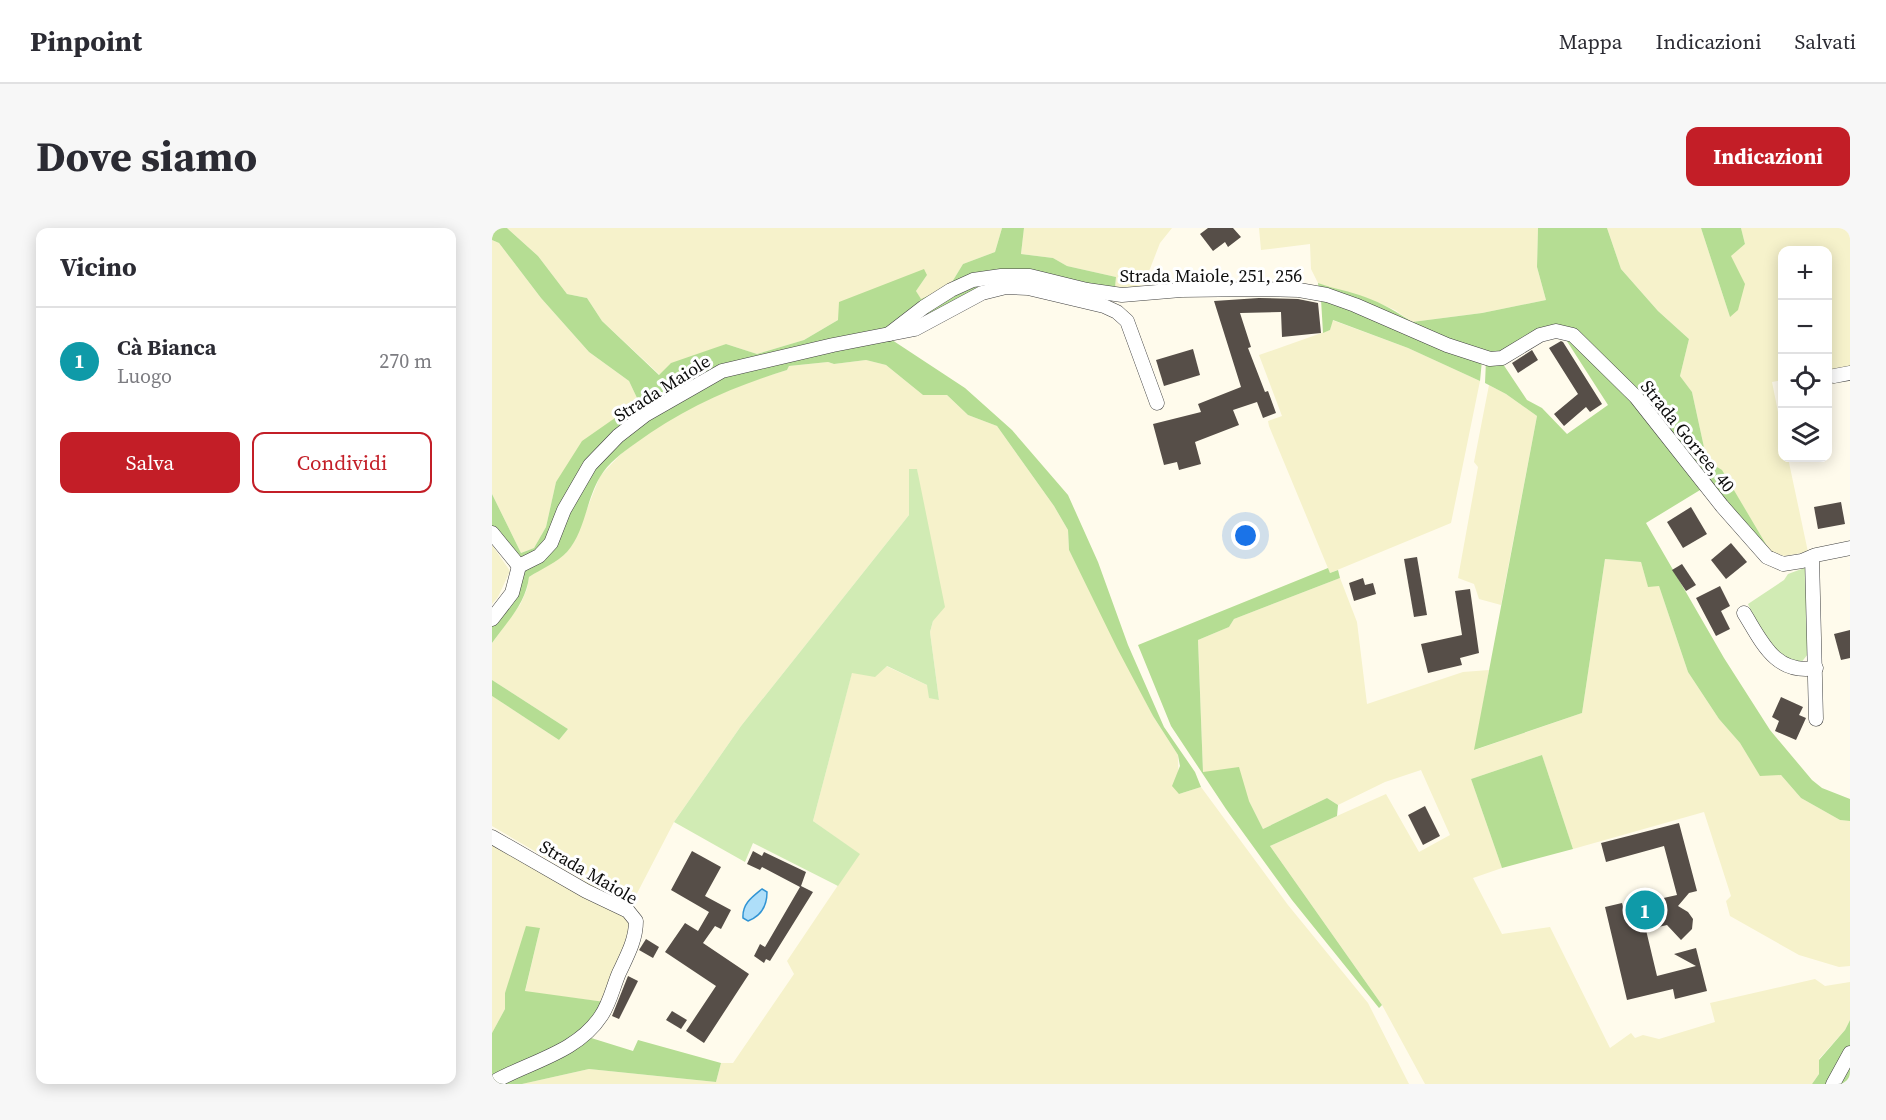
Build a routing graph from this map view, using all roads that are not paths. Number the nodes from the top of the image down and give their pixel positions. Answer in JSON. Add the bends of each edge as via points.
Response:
{"nodes":[{"id":1,"x":889,"y":334,"type":"junction"},
{"id":2,"x":1502,"y":358,"type":"joint"},
{"id":3,"x":1850,"y":373,"type":"edge"},
{"id":4,"x":1834,"y":376,"type":"dead end"},
{"id":5,"x":1157,"y":404,"type":"dead end"},
{"id":6,"x":492,"y":533,"type":"edge"},
{"id":7,"x":1850,"y":548,"type":"edge"},
{"id":8,"x":1812,"y":557,"type":"junction"},
{"id":9,"x":519,"y":566,"type":"junction"},
{"id":10,"x":1744,"y":613,"type":"dead end"},
{"id":11,"x":492,"y":620,"type":"edge"},
{"id":12,"x":1816,"y":668,"type":"junction"},
{"id":13,"x":1816,"y":719,"type":"dead end"},
{"id":14,"x":492,"y":837,"type":"edge"},
{"id":15,"x":1850,"y":1053,"type":"edge"},
{"id":16,"x":492,"y":1083,"type":"edge"},
{"id":17,"x":1833,"y":1084,"type":"edge"}],
"edges":[{"from":1,"to":2,"type":"street","name":"Strada Maiole, 251, 256","via":[[924,307],[973,280],[1030,276],[1122,295],[1192,290],[1318,293],[1475,355]]},
{"from":1,"to":5,"type":"street","name":"Strada Maiole","via":[[915,329],[982,293],[1006,287],[1028,288],[1104,306],[1127,321]]},
{"from":1,"to":9,"type":"street","name":"Strada Maiole","via":[[722,370],[645,415],[590,465],[564,510],[551,543],[539,556]]},
{"from":2,"to":8,"type":"street","name":"Strada Gorree, 40","via":[[1540,335],[1556,331],[1573,335],[1636,397],[1767,557],[1783,564]]},
{"from":3,"to":4,"type":"street"},
{"from":6,"to":9,"type":"street"},
{"from":7,"to":8,"type":"street","name":"Strada Gorree, 40"},
{"from":8,"to":12,"type":"street"},
{"from":9,"to":11,"type":"street","via":[[512,593]]},
{"from":10,"to":12,"type":"street","via":[[1779,662],[1804,670]]},
{"from":12,"to":13,"type":"street"},
{"from":14,"to":16,"type":"street","name":"Strada Maiole","via":[[628,911],[636,921],[636,935],[610,999],[591,1030],[570,1045]]},
{"from":15,"to":17,"type":"street"}]}
